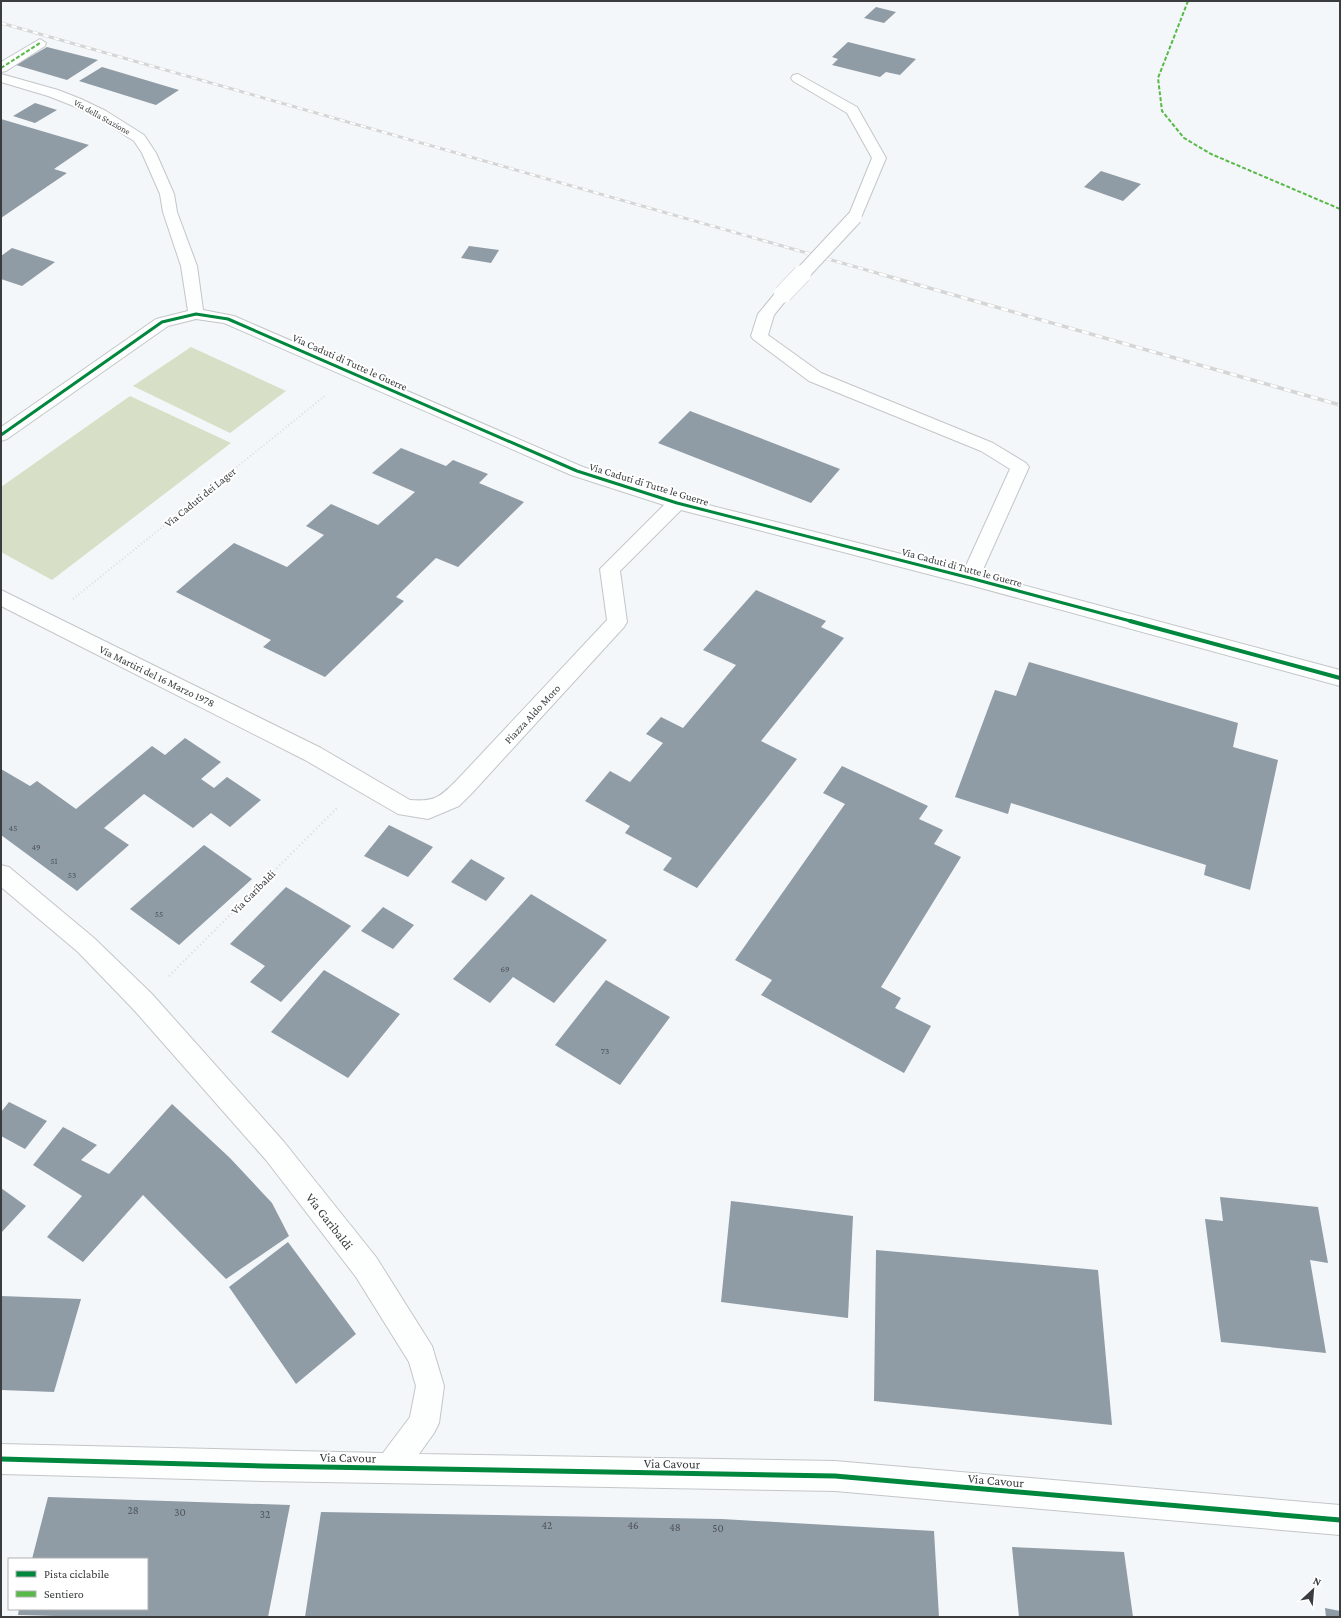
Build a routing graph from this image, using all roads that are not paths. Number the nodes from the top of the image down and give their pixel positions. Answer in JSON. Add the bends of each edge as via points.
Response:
{"nodes":[{"id":1,"x":40,"y":44,"type":"dead end"},
{"id":2,"x":1,"y":68,"type":"edge"},
{"id":3,"x":1,"y":78,"type":"edge"},
{"id":4,"x":798,"y":78,"type":"dead end"},
{"id":5,"x":196,"y":314,"type":"junction"},
{"id":6,"x":1,"y":435,"type":"edge"},
{"id":7,"x":677,"y":503,"type":"junction"},
{"id":8,"x":970,"y":578,"type":"junction"},
{"id":9,"x":1,"y":596,"type":"edge"},
{"id":10,"x":1340,"y":678,"type":"edge"},
{"id":11,"x":313,"y":754,"type":"joint"},
{"id":12,"x":1,"y":874,"type":"edge"},
{"id":13,"x":1,"y":1459,"type":"edge"},
{"id":14,"x":390,"y":1468,"type":"junction"},
{"id":15,"x":1340,"y":1520,"type":"edge"}],
"edges":[{"from":1,"to":2,"type":"street"},
{"from":3,"to":5,"type":"street","name":"Via della Stazione","via":[[76,102],[139,138],[149,153],[167,194],[170,212],[189,266]]},
{"from":4,"to":8,"type":"street","bridge":true,"via":[[852,110],[879,158],[855,218],[766,314],[759,336],[815,377],[987,447],[1020,467]]},
{"from":5,"to":6,"type":"street","name":"Via Caduti di Tutte le Guerre","via":[[162,322]]},
{"from":5,"to":7,"type":"street","name":"Via Caduti di Tutte le Guerre","via":[[228,319],[577,471]]},
{"from":7,"to":8,"type":"street","name":"Via Caduti di Tutte le Guerre"},
{"from":7,"to":11,"type":"street","name":"Piazza Aldo Moro","via":[[610,569],[617,622],[451,800],[428,810],[406,808]]},
{"from":8,"to":10,"type":"street","name":"Via Caduti di Tutte le Guerre"},
{"from":9,"to":11,"type":"street","name":"Via Martiri del 16 Marzo 1978"},
{"from":12,"to":14,"type":"street","name":"Via Garibaldi","via":[[86,945],[144,1002],[275,1152],[366,1267],[422,1356],[430,1386],[424,1423]]},
{"from":13,"to":14,"type":"street","name":"Via Cavour"},
{"from":14,"to":15,"type":"street","name":"Via Cavour","via":[[835,1476]]}]}
